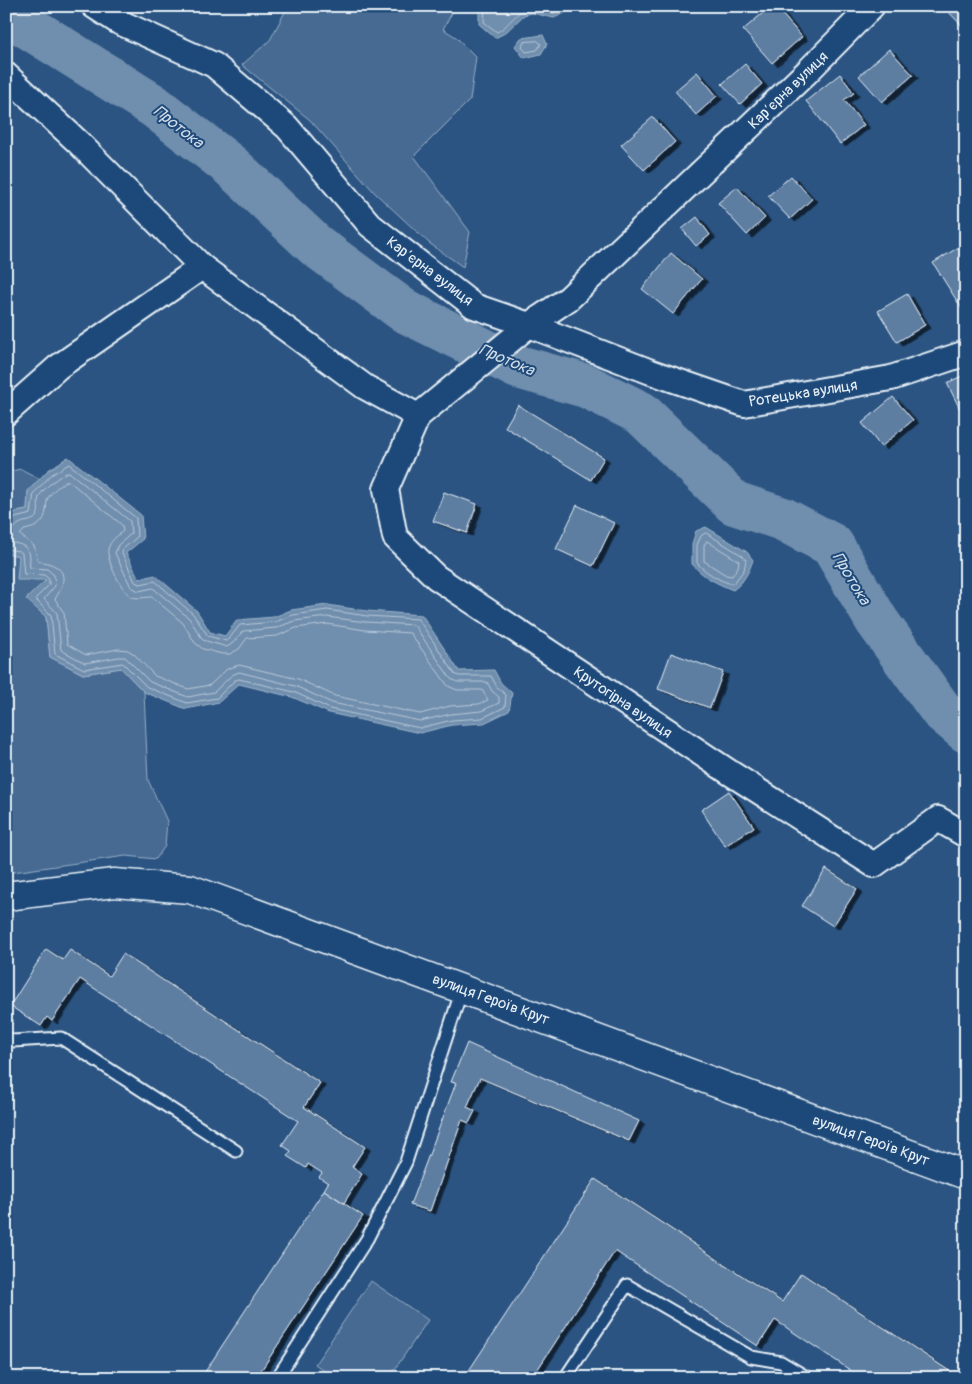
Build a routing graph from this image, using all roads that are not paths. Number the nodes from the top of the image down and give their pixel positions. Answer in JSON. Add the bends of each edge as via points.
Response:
{"nodes":[{"id":1,"x":94,"y":6,"type":"edge"},
{"id":2,"x":872,"y":6,"type":"edge"},
{"id":3,"x":6,"y":75,"type":"edge"},
{"id":4,"x":202,"y":267,"type":"junction"},
{"id":5,"x":529,"y":325,"type":"junction"},
{"id":6,"x":966,"y":353,"type":"edge"},
{"id":7,"x":6,"y":413,"type":"edge"},
{"id":8,"x":418,"y":416,"type":"junction"},
{"id":9,"x":966,"y":835,"type":"edge"},
{"id":10,"x":6,"y":896,"type":"edge"},
{"id":11,"x":462,"y":988,"type":"junction"},
{"id":12,"x":6,"y":1037,"type":"edge"},
{"id":13,"x":236,"y":1151,"type":"dead end"},
{"id":14,"x":966,"y":1175,"type":"edge"},
{"id":15,"x":277,"y":1378,"type":"edge"},
{"id":16,"x":565,"y":1378,"type":"edge"},
{"id":17,"x":808,"y":1378,"type":"edge"}],
"edges":[{"from":1,"to":5,"type":"street","name":"Карʼєрна вулиця","via":[[118,21],[214,65],[287,127],[370,225],[474,306]]},
{"from":2,"to":5,"type":"street","name":"Карʼєрна вулиця","via":[[800,79],[568,299]]},
{"from":3,"to":4,"type":"street","via":[[78,142]]},
{"from":4,"to":7,"type":"street","via":[[58,367]]},
{"from":4,"to":8,"type":"street","via":[[366,388]]},
{"from":5,"to":6,"type":"street","name":"Ротецька вулиця","via":[[744,404],[891,378]]},
{"from":5,"to":8,"type":"street"},
{"from":8,"to":9,"type":"street","name":"Крутогірна вулиця","via":[[386,489],[395,537],[436,577],[874,865],[938,818]]},
{"from":10,"to":11,"type":"street","name":"вулиця Героїв Крут","via":[[114,883],[190,889]]},
{"from":11,"to":14,"type":"street","name":"вулиця Героїв Крут"},
{"from":11,"to":15,"type":"lane","via":[[406,1162],[367,1238]]},
{"from":12,"to":13,"type":"lane","via":[[13,1041],[61,1038]]},
{"from":16,"to":17,"type":"lane","via":[[627,1284],[751,1357],[781,1362]]}]}
